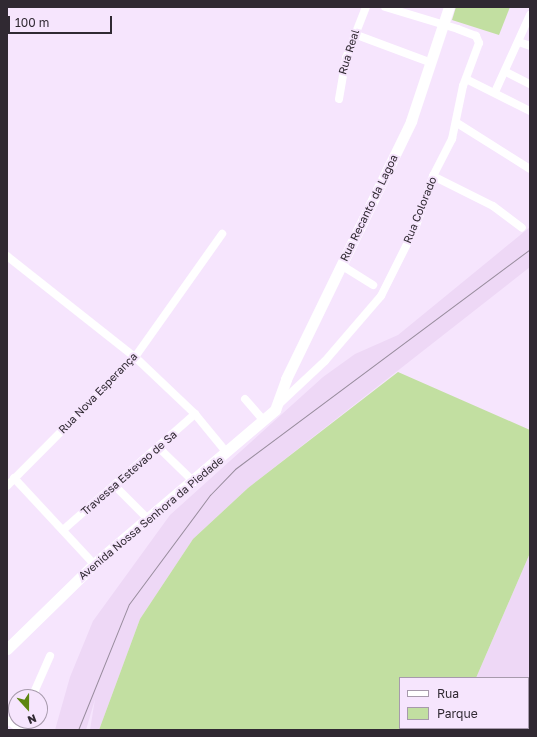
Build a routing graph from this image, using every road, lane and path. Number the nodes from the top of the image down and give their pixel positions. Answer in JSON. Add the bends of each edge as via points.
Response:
{"nodes":[{"id":1,"x":366,"y":7,"type":"edge"},
{"id":2,"x":385,"y":7,"type":"edge"},
{"id":3,"x":449,"y":7,"type":"edge"},
{"id":4,"x":530,"y":15,"type":"edge"},
{"id":5,"x":444,"y":23,"type":"junction"},
{"id":6,"x":354,"y":34,"type":"junction"},
{"id":7,"x":519,"y":42,"type":"junction"},
{"id":8,"x":530,"y":46,"type":"edge"},
{"id":9,"x":432,"y":63,"type":"junction"},
{"id":10,"x":506,"y":72,"type":"junction"},
{"id":11,"x":466,"y":78,"type":"junction"},
{"id":12,"x":530,"y":84,"type":"edge"},
{"id":13,"x":495,"y":92,"type":"junction"},
{"id":14,"x":339,"y":100,"type":"dead end"},
{"id":15,"x":530,"y":111,"type":"edge"},
{"id":16,"x":457,"y":123,"type":"junction"},
{"id":17,"x":530,"y":169,"type":"edge"},
{"id":18,"x":433,"y":176,"type":"junction"},
{"id":19,"x":522,"y":228,"type":"dead end"},
{"id":20,"x":222,"y":234,"type":"dead end"},
{"id":21,"x":7,"y":256,"type":"edge"},
{"id":22,"x":341,"y":265,"type":"junction"},
{"id":23,"x":373,"y":285,"type":"dead end"},
{"id":24,"x":135,"y":357,"type":"junction"},
{"id":25,"x":245,"y":399,"type":"dead end"},
{"id":26,"x":278,"y":405,"type":"junction"},
{"id":27,"x":195,"y":414,"type":"junction"},
{"id":28,"x":264,"y":422,"type":"junction"},
{"id":29,"x":159,"y":448,"type":"junction"},
{"id":30,"x":227,"y":453,"type":"junction"},
{"id":31,"x":14,"y":478,"type":"junction"},
{"id":32,"x":194,"y":482,"type":"junction"},
{"id":33,"x":114,"y":485,"type":"junction"},
{"id":34,"x":7,"y":486,"type":"edge"},
{"id":35,"x":149,"y":520,"type":"junction"},
{"id":36,"x":63,"y":530,"type":"junction"},
{"id":37,"x":94,"y":564,"type":"junction"},
{"id":38,"x":7,"y":648,"type":"edge"},
{"id":39,"x":50,"y":656,"type":"dead end"},
{"id":40,"x":36,"y":689,"type":"edge"}],
"edges":[{"from":1,"to":6,"type":"street","name":"Rua Real"},
{"from":2,"to":5,"type":"street"},
{"from":3,"to":5,"type":"street","name":"Rua Recanto da Lagoa"},
{"from":4,"to":7,"type":"street"},
{"from":5,"to":9,"type":"street","name":"Rua Recanto da Lagoa"},
{"from":5,"to":11,"type":"street","name":"Rua Colorado","via":[[480,40]]},
{"from":6,"to":9,"type":"street"},
{"from":6,"to":14,"type":"street","name":"Rua Real"},
{"from":7,"to":8,"type":"street"},
{"from":7,"to":10,"type":"street"},
{"from":9,"to":22,"type":"street","name":"Rua Recanto da Lagoa","via":[[411,122]]},
{"from":10,"to":12,"type":"street"},
{"from":10,"to":13,"type":"street"},
{"from":11,"to":13,"type":"street"},
{"from":11,"to":16,"type":"street","name":"Rua Colorado"},
{"from":13,"to":15,"type":"street"},
{"from":16,"to":17,"type":"street"},
{"from":16,"to":18,"type":"street","name":"Rua Colorado"},
{"from":18,"to":19,"type":"street","via":[[493,206]]},
{"from":18,"to":26,"type":"street","name":"Rua Colorado","via":[[416,226],[376,302],[325,361]]},
{"from":20,"to":24,"type":"street","name":"Rua Nova Esperança"},
{"from":21,"to":24,"type":"street"},
{"from":22,"to":23,"type":"street"},
{"from":22,"to":26,"type":"street","name":"Rua Recanto da Lagoa","via":[[283,384]]},
{"from":24,"to":27,"type":"street"},
{"from":24,"to":31,"type":"street","name":"Rua Nova Esperança"},
{"from":25,"to":28,"type":"street"},
{"from":26,"to":28,"type":"street","name":"Avenida Nossa Senhora da Piedade"},
{"from":27,"to":29,"type":"street","name":"Travessa Estevao de Sa"},
{"from":27,"to":30,"type":"street"},
{"from":28,"to":30,"type":"street","name":"Avenida Nossa Senhora da Piedade"},
{"from":29,"to":32,"type":"street"},
{"from":29,"to":33,"type":"street","name":"Travessa Estevao de Sa"},
{"from":30,"to":32,"type":"street","name":"Avenida Nossa Senhora da Piedade"},
{"from":31,"to":34,"type":"street","name":"Rua Nova Esperança"},
{"from":31,"to":36,"type":"street"},
{"from":32,"to":35,"type":"street","name":"Avenida Nossa Senhora da Piedade"},
{"from":33,"to":35,"type":"street"},
{"from":33,"to":36,"type":"street","name":"Travessa Estevao de Sa"},
{"from":35,"to":37,"type":"street","name":"Avenida Nossa Senhora da Piedade"},
{"from":36,"to":37,"type":"street"},
{"from":37,"to":38,"type":"street","name":"Avenida Nossa Senhora da Piedade"},
{"from":39,"to":40,"type":"street"}]}
